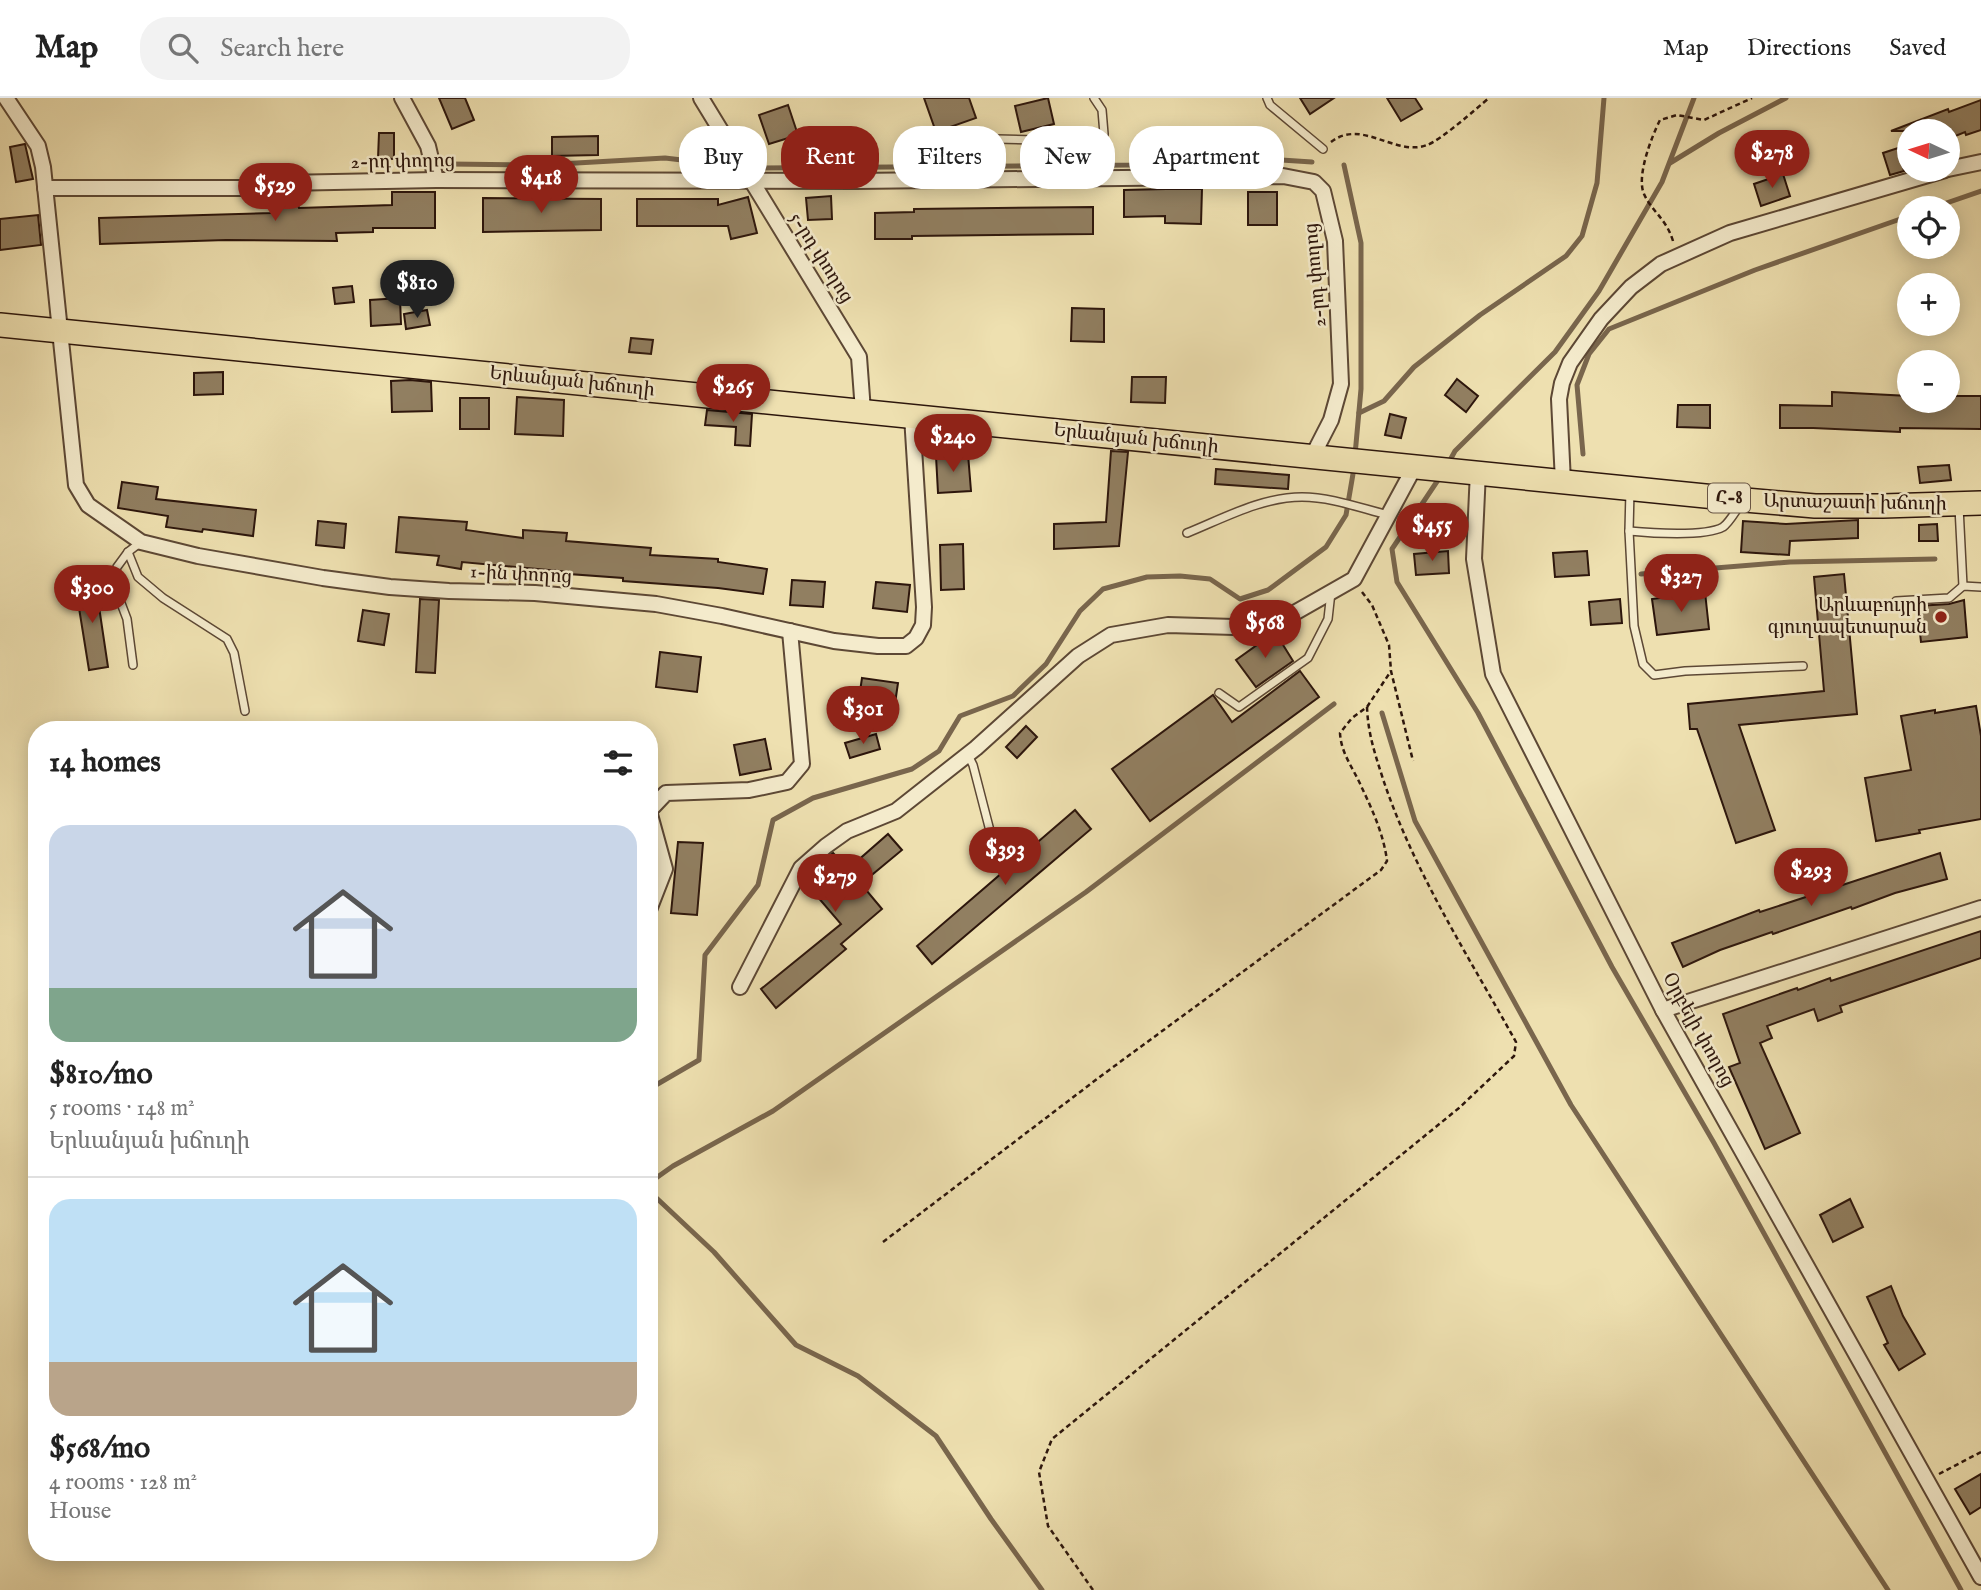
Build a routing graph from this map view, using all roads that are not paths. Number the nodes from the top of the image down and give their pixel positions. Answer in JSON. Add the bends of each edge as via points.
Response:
{"nodes":[{"id":1,"x":6,"y":98,"type":"edge"},
{"id":2,"x":402,"y":98,"type":"edge"},
{"id":3,"x":701,"y":98,"type":"edge"},
{"id":4,"x":1094,"y":98,"type":"edge"},
{"id":5,"x":1267,"y":98,"type":"edge"},
{"id":6,"x":718,"y":126,"type":"edge"},
{"id":7,"x":1006,"y":139,"type":"edge"},
{"id":8,"x":1323,"y":149,"type":"road end"},
{"id":9,"x":1981,"y":162,"type":"edge"},
{"id":10,"x":1960,"y":166,"type":"edge"},
{"id":11,"x":436,"y":180,"type":"junction"},
{"id":12,"x":679,"y":180,"type":"edge"},
{"id":13,"x":767,"y":180,"type":"edge"},
{"id":14,"x":1902,"y":182,"type":"edge"},
{"id":15,"x":45,"y":188,"type":"junction"},
{"id":16,"x":756,"y":189,"type":"edge"},
{"id":17,"x":0,"y":325,"type":"edge"},
{"id":18,"x":60,"y":330,"type":"junction"},
{"id":19,"x":863,"y":411,"type":"junction"},
{"id":20,"x":912,"y":416,"type":"junction"},
{"id":21,"x":1312,"y":457,"type":"junction"},
{"id":22,"x":1415,"y":466,"type":"junction"},
{"id":23,"x":1478,"y":471,"type":"junction"},
{"id":24,"x":1563,"y":482,"type":"junction"},
{"id":25,"x":1630,"y":487,"type":"junction"},
{"id":26,"x":1745,"y":500,"type":"junction"},
{"id":27,"x":1970,"y":504,"type":"edge"},
{"id":28,"x":1388,"y":515,"type":"junction"},
{"id":29,"x":1629,"y":531,"type":"junction"},
{"id":30,"x":1187,"y":533,"type":"dead end"},
{"id":31,"x":141,"y":542,"type":"junction"},
{"id":32,"x":128,"y":552,"type":"junction"},
{"id":33,"x":1963,"y":586,"type":"junction"},
{"id":34,"x":1981,"y":587,"type":"edge"},
{"id":35,"x":1331,"y":592,"type":"junction"},
{"id":36,"x":1895,"y":601,"type":"dead end"},
{"id":37,"x":790,"y":631,"type":"junction"},
{"id":38,"x":133,"y":664,"type":"dead end"},
{"id":39,"x":1803,"y":666,"type":"dead end"},
{"id":40,"x":1219,"y":694,"type":"dead end"},
{"id":41,"x":244,"y":711,"type":"dead end"},
{"id":42,"x":968,"y":754,"type":"junction"},
{"id":43,"x":658,"y":801,"type":"edge"},
{"id":44,"x":658,"y":844,"type":"edge"},
{"id":45,"x":996,"y":854,"type":"dead end"},
{"id":46,"x":658,"y":887,"type":"edge"},
{"id":47,"x":1981,"y":908,"type":"edge"},
{"id":48,"x":740,"y":987,"type":"dead end"},
{"id":49,"x":1663,"y":1010,"type":"junction"},
{"id":50,"x":1981,"y":1577,"type":"edge"}],
"edges":[{"from":1,"to":15,"type":"street","via":[[38,146]]},
{"from":2,"to":11,"type":"street","via":[[428,146]]},
{"from":3,"to":6,"type":"street","name":"5-րդ փողոց"},
{"from":4,"to":7,"type":"lane","via":[[1102,110],[1104,134],[1075,141]]},
{"from":5,"to":8,"type":"lane"},
{"from":9,"to":10,"type":"street"},
{"from":11,"to":12,"type":"street","name":"2-րդ փողոց"},
{"from":11,"to":15,"type":"street","name":"2-րդ փողոց","via":[[240,188]]},
{"from":13,"to":21,"type":"street","name":"2-րդ փողոց","via":[[1283,176],[1314,182],[1323,191],[1335,241],[1341,384],[1331,420]]},
{"from":14,"to":24,"type":"street","via":[[1730,233],[1661,264],[1631,287],[1570,363],[1559,400]]},
{"from":15,"to":18,"type":"street"},
{"from":16,"to":19,"type":"street","name":"5-րդ փողոց","via":[[859,357]]},
{"from":17,"to":18,"type":"main road","name":"Երևանյան խճուղի","number":"Հ-8"},
{"from":18,"to":19,"type":"main road","name":"Երևանյան խճուղի","number":"Հ-8"},
{"from":18,"to":31,"type":"street","name":"1-ին փողոց","via":[[76,485],[88,505]]},
{"from":19,"to":20,"type":"main road","name":"Երևանյան խճուղի","number":"Հ-8"},
{"from":20,"to":21,"type":"main road","name":"Երևանյան խճուղի","number":"Հ-8"},
{"from":20,"to":37,"type":"street","name":"1-ին փողոց","via":[[925,607],[916,638],[906,646],[878,646]]},
{"from":21,"to":22,"type":"main road","name":"Երևանյան խճուղի","number":"Հ-8"},
{"from":22,"to":23,"type":"main road","name":"Երևանյան խճուղի","number":"Հ-8"},
{"from":22,"to":28,"type":"street"},
{"from":23,"to":24,"type":"main road","name":"Արտաշատի խճուղի","number":"Հ-8"},
{"from":23,"to":49,"type":"street","name":"Օրբելի փողոց","via":[[1474,559],[1493,674]]},
{"from":24,"to":25,"type":"main road","name":"Արտաշատի խճուղի","number":"Հ-8"},
{"from":25,"to":26,"type":"main road","name":"Արտաշատի խճուղի","number":"Հ-8"},
{"from":25,"to":29,"type":"lane"},
{"from":26,"to":27,"type":"main road","name":"Արտաշատի խճուղի","number":"Հ-8","via":[[1815,506]]},
{"from":26,"to":29,"type":"lane","via":[[1724,526],[1707,531]]},
{"from":27,"to":33,"type":"lane"},
{"from":28,"to":30,"type":"lane","via":[[1331,500],[1275,499]]},
{"from":28,"to":35,"type":"street","via":[[1354,579]]},
{"from":29,"to":39,"type":"lane","via":[[1634,626],[1643,664],[1654,675]]},
{"from":31,"to":32,"type":"lane"},
{"from":31,"to":37,"type":"street","name":"1-ին փողոց","via":[[323,578],[390,587],[656,604]]},
{"from":32,"to":38,"type":"lane","via":[[113,582],[127,619]]},
{"from":32,"to":41,"type":"lane","via":[[138,577],[227,639],[234,653]]},
{"from":33,"to":34,"type":"lane"},
{"from":33,"to":36,"type":"lane","via":[[1949,598]]},
{"from":35,"to":40,"type":"lane","via":[[1328,619],[1308,658],[1238,707]]},
{"from":35,"to":42,"type":"street","via":[[1282,620],[1234,627],[1168,625],[1111,635],[1079,656]]},
{"from":37,"to":43,"type":"street","via":[[803,764],[787,782],[749,790],[666,793]]},
{"from":42,"to":45,"type":"lane"},
{"from":42,"to":48,"type":"street","via":[[896,811],[847,831],[802,868]]},
{"from":44,"to":46,"type":"street","via":[[665,869]]},
{"from":47,"to":49,"type":"street"},
{"from":49,"to":50,"type":"street","name":"Օրբելի փողոց"}]}
